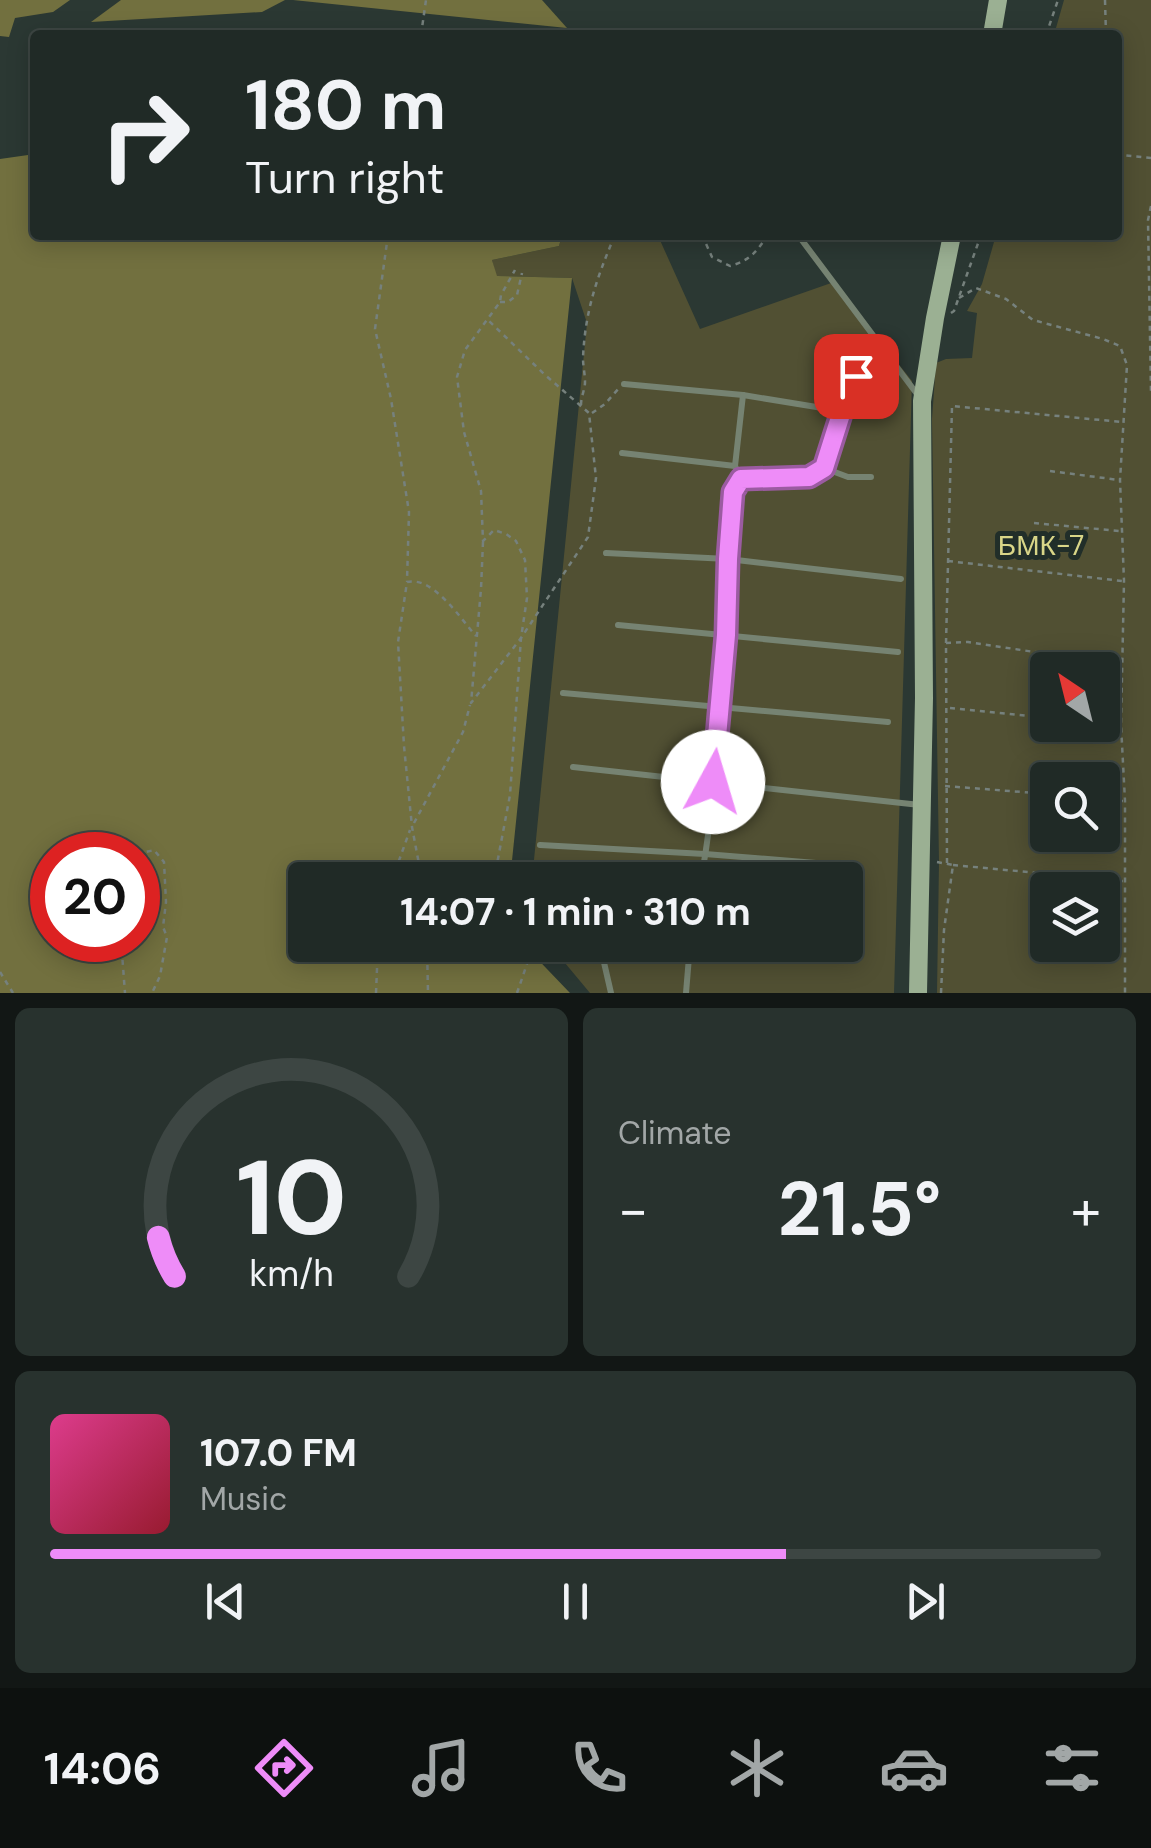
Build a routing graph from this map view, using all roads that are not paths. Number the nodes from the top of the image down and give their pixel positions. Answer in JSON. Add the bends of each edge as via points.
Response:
{"nodes":[{"id":1,"x":998,"y":0,"type":"edge"},
{"id":2,"x":993,"y":30,"type":"edge"},
{"id":3,"x":802,"y":240,"type":"edge"},
{"id":4,"x":951,"y":240,"type":"edge"},
{"id":5,"x":850,"y":359,"type":"dead end"},
{"id":6,"x":898,"y":368,"type":"junction"},
{"id":7,"x":624,"y":384,"type":"road end"},
{"id":8,"x":866,"y":391,"type":"junction"},
{"id":9,"x":743,"y":395,"type":"junction"},
{"id":10,"x":922,"y":401,"type":"junction"},
{"id":11,"x":842,"y":411,"type":"junction"},
{"id":12,"x":622,"y":454,"type":"dead end"},
{"id":13,"x":735,"y":466,"type":"junction"},
{"id":14,"x":824,"y":468,"type":"junction"},
{"id":15,"x":871,"y":478,"type":"dead end"},
{"id":16,"x":741,"y":479,"type":"junction"},
{"id":17,"x":606,"y":553,"type":"dead end"},
{"id":18,"x":728,"y":559,"type":"junction"},
{"id":19,"x":900,"y":579,"type":"dead end"},
{"id":20,"x":618,"y":626,"type":"dead end"},
{"id":21,"x":726,"y":635,"type":"junction"},
{"id":22,"x":898,"y":652,"type":"dead end"},
{"id":23,"x":563,"y":693,"type":"dead end"},
{"id":24,"x":720,"y":707,"type":"junction"},
{"id":25,"x":888,"y":722,"type":"dead end"},
{"id":26,"x":573,"y":767,"type":"dead end"},
{"id":27,"x":713,"y":782,"type":"junction"},
{"id":28,"x":922,"y":806,"type":"junction"},
{"id":29,"x":540,"y":845,"type":"dead end"},
{"id":30,"x":706,"y":854,"type":"junction"},
{"id":31,"x":704,"y":862,"type":"edge"},
{"id":32,"x":804,"y":862,"type":"edge"},
{"id":33,"x":604,"y":962,"type":"edge"},
{"id":34,"x":689,"y":962,"type":"edge"},
{"id":35,"x":611,"y":993,"type":"edge"},
{"id":36,"x":686,"y":993,"type":"edge"},
{"id":37,"x":918,"y":993,"type":"edge"}],
"edges":[{"from":1,"to":2,"type":"main road"},
{"from":3,"to":6,"type":"lane"},
{"from":4,"to":10,"type":"main road"},
{"from":5,"to":8,"type":"lane"},
{"from":6,"to":8,"type":"lane"},
{"from":6,"to":10,"type":"lane"},
{"from":7,"to":9,"type":"lane"},
{"from":8,"to":11,"type":"lane"},
{"from":9,"to":11,"type":"lane"},
{"from":9,"to":13,"type":"lane"},
{"from":10,"to":28,"type":"main road"},
{"from":11,"to":14,"type":"lane"},
{"from":12,"to":13,"type":"lane"},
{"from":13,"to":16,"type":"lane"},
{"from":14,"to":15,"type":"lane"},
{"from":14,"to":16,"type":"lane","via":[[809,477]]},
{"from":16,"to":18,"type":"lane","via":[[733,492]]},
{"from":17,"to":18,"type":"lane"},
{"from":18,"to":19,"type":"lane"},
{"from":18,"to":21,"type":"lane"},
{"from":20,"to":21,"type":"lane"},
{"from":21,"to":22,"type":"lane"},
{"from":21,"to":24,"type":"lane"},
{"from":23,"to":24,"type":"lane"},
{"from":24,"to":25,"type":"lane"},
{"from":24,"to":27,"type":"lane"},
{"from":26,"to":27,"type":"lane"},
{"from":27,"to":28,"type":"lane"},
{"from":27,"to":30,"type":"lane"},
{"from":28,"to":37,"type":"main road"},
{"from":29,"to":30,"type":"lane"},
{"from":30,"to":31,"type":"lane"},
{"from":30,"to":32,"type":"lane"},
{"from":33,"to":35,"type":"lane"},
{"from":34,"to":36,"type":"lane"}]}
